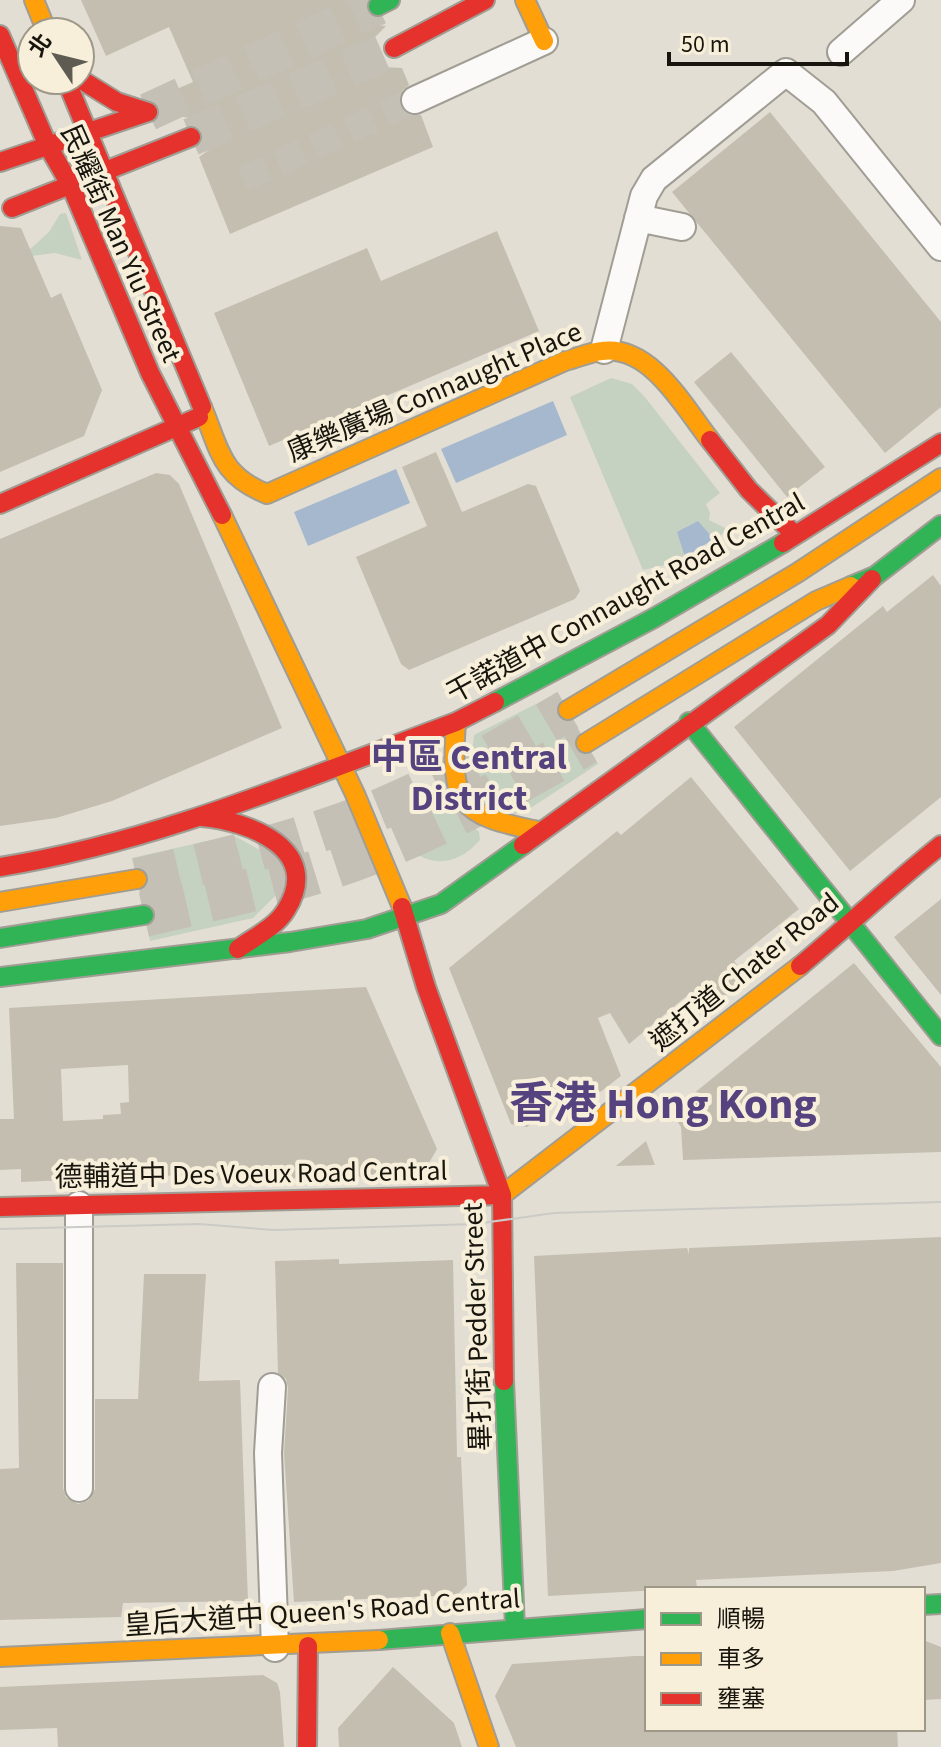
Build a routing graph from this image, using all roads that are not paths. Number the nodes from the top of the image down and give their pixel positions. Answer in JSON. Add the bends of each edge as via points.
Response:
{"nodes":[{"id":1,"x":485,"y":0,"type":"edge"},
{"id":2,"x":525,"y":0,"type":"edge"},
{"id":3,"x":901,"y":0,"type":"edge"},
{"id":4,"x":0,"y":35,"type":"edge"},
{"id":5,"x":544,"y":41,"type":"joint"},
{"id":6,"x":394,"y":48,"type":"tunnel mouth"},
{"id":7,"x":841,"y":52,"type":"dead end"},
{"id":8,"x":96,"y":89,"type":"edge"},
{"id":9,"x":72,"y":96,"type":"edge"},
{"id":10,"x":415,"y":100,"type":"tunnel mouth"},
{"id":11,"x":87,"y":135,"type":"junction"},
{"id":12,"x":191,"y":137,"type":"tunnel mouth"},
{"id":13,"x":48,"y":146,"type":"junction"},
{"id":14,"x":0,"y":162,"type":"edge"},
{"id":15,"x":102,"y":173,"type":"junction"},
{"id":16,"x":71,"y":186,"type":"junction"},
{"id":17,"x":12,"y":208,"type":"dead end"},
{"id":18,"x":638,"y":218,"type":"junction"},
{"id":19,"x":682,"y":227,"type":"dead end"},
{"id":20,"x":941,"y":247,"type":"edge"},
{"id":21,"x":604,"y":350,"type":"junction"},
{"id":22,"x":203,"y":414,"type":"junction"},
{"id":23,"x":177,"y":429,"type":"junction"},
{"id":24,"x":941,"y":443,"type":"edge"},
{"id":25,"x":941,"y":478,"type":"edge"},
{"id":26,"x":0,"y":504,"type":"edge"},
{"id":27,"x":941,"y":525,"type":"edge"},
{"id":28,"x":795,"y":535,"type":"junction"},
{"id":29,"x":252,"y":538,"type":"dead end"},
{"id":30,"x":249,"y":572,"type":"junction"},
{"id":31,"x":875,"y":576,"type":"junction"},
{"id":32,"x":568,"y":710,"type":"tunnel mouth"},
{"id":33,"x":456,"y":722,"type":"junction"},
{"id":34,"x":689,"y":722,"type":"junction"},
{"id":35,"x":402,"y":743,"type":"junction"},
{"id":36,"x":586,"y":743,"type":"tunnel mouth"},
{"id":37,"x":343,"y":766,"type":"junction"},
{"id":38,"x":385,"y":768,"type":"dead end"},
{"id":39,"x":376,"y":789,"type":"dead end"},
{"id":40,"x":200,"y":817,"type":"junction"},
{"id":41,"x":539,"y":831,"type":"junction"},
{"id":42,"x":374,"y":841,"type":"junction"},
{"id":43,"x":941,"y":845,"type":"edge"},
{"id":44,"x":0,"y":867,"type":"edge"},
{"id":45,"x":387,"y":870,"type":"junction"},
{"id":46,"x":484,"y":870,"type":"junction"},
{"id":47,"x":137,"y":879,"type":"tunnel mouth"},
{"id":48,"x":875,"y":897,"type":"junction"},
{"id":49,"x":0,"y":902,"type":"edge"},
{"id":50,"x":836,"y":904,"type":"junction"},
{"id":51,"x":144,"y":915,"type":"tunnel mouth"},
{"id":52,"x":407,"y":919,"type":"junction"},
{"id":53,"x":852,"y":923,"type":"junction"},
{"id":54,"x":0,"y":938,"type":"edge"},
{"id":55,"x":238,"y":949,"type":"junction"},
{"id":56,"x":0,"y":977,"type":"edge"},
{"id":57,"x":941,"y":1036,"type":"edge"},
{"id":58,"x":502,"y":1195,"type":"junction"},
{"id":59,"x":79,"y":1205,"type":"junction"},
{"id":60,"x":0,"y":1207,"type":"edge"},
{"id":61,"x":272,"y":1387,"type":"dead end"},
{"id":62,"x":79,"y":1488,"type":"dead end"},
{"id":63,"x":645,"y":1619,"type":"edge"},
{"id":64,"x":515,"y":1627,"type":"junction"},
{"id":65,"x":450,"y":1633,"type":"junction"},
{"id":66,"x":308,"y":1646,"type":"junction"},
{"id":67,"x":275,"y":1648,"type":"junction"},
{"id":68,"x":0,"y":1657,"type":"edge"},
{"id":69,"x":307,"y":1747,"type":"edge"},
{"id":70,"x":489,"y":1747,"type":"edge"}],
"edges":[{"from":1,"to":6,"type":"main road"},
{"from":2,"to":5,"type":"main road"},
{"from":3,"to":7,"type":"street"},
{"from":4,"to":13,"type":"main road","name":"民耀街 Man Yiu Street"},
{"from":5,"to":10,"type":"street"},
{"from":8,"to":11,"type":"main road","via":[[148,112]]},
{"from":9,"to":11,"type":"main road","name":"民耀街 Man Yiu Street"},
{"from":11,"to":13,"type":"main road"},
{"from":11,"to":15,"type":"main road","name":"民耀街 Man Yiu Street"},
{"from":12,"to":15,"type":"main road"},
{"from":13,"to":14,"type":"main road"},
{"from":13,"to":16,"type":"main road","name":"民耀街 Man Yiu Street"},
{"from":15,"to":16,"type":"main road"},
{"from":15,"to":22,"type":"main road","name":"民耀街 Man Yiu Street"},
{"from":16,"to":17,"type":"main road"},
{"from":16,"to":23,"type":"main road","name":"民耀街 Man Yiu Street"},
{"from":18,"to":19,"type":"street"},
{"from":18,"to":20,"type":"street","via":[[654,179],[786,72],[824,102]]},
{"from":18,"to":21,"type":"street"},
{"from":21,"to":22,"type":"main road","name":"康樂廣場 Connaught Place","via":[[560,363],[264,500],[232,477]]},
{"from":21,"to":28,"type":"main road","name":"康樂廣場 Connaught Place","via":[[629,354],[651,367],[749,490]]},
{"from":22,"to":23,"type":"main road"},
{"from":23,"to":26,"type":"main road"},
{"from":23,"to":30,"type":"main road"},
{"from":24,"to":28,"type":"main road","name":"干諾道中 Connaught Road Central"},
{"from":25,"to":32,"type":"main road","via":[[797,573]]},
{"from":27,"to":31,"type":"main road"},
{"from":28,"to":33,"type":"main road","name":"干諾道中 Connaught Road Central","via":[[600,649]]},
{"from":29,"to":30,"type":"main road"},
{"from":30,"to":37,"type":"main road"},
{"from":31,"to":34,"type":"main road","via":[[828,625]]},
{"from":31,"to":36,"type":"main road","via":[[816,601]]},
{"from":33,"to":35,"type":"main road","name":"干諾道中 Connaught Road Central"},
{"from":33,"to":41,"type":"main road","via":[[452,767],[457,795],[492,822]]},
{"from":34,"to":41,"type":"main road"},
{"from":34,"to":50,"type":"main road"},
{"from":35,"to":37,"type":"main road","name":"干諾道中 Connaught Road Central"},
{"from":35,"to":38,"type":"main road"},
{"from":37,"to":40,"type":"main road","name":"干諾道中 Connaught Road Central"},
{"from":37,"to":42,"type":"main road","name":"畢打街 Pedder Street"},
{"from":39,"to":42,"type":"main road"},
{"from":40,"to":44,"type":"main road","name":"干諾道中 Connaught Road Central","via":[[51,859]]},
{"from":40,"to":55,"type":"main road","via":[[265,831],[289,857],[293,893],[285,910]]},
{"from":41,"to":46,"type":"main road"},
{"from":42,"to":45,"type":"main road","name":"畢打街 Pedder Street"},
{"from":43,"to":48,"type":"main road","name":"遮打道 Chater Road"},
{"from":45,"to":46,"type":"main road","via":[[424,884]]},
{"from":45,"to":52,"type":"main road","name":"畢打街 Pedder Street"},
{"from":46,"to":52,"type":"main road","via":[[441,904]]},
{"from":47,"to":49,"type":"main road"},
{"from":48,"to":50,"type":"main road"},
{"from":48,"to":53,"type":"main road","name":"遮打道 Chater Road"},
{"from":50,"to":53,"type":"main road"},
{"from":51,"to":54,"type":"main road"},
{"from":52,"to":55,"type":"main road","via":[[351,934]]},
{"from":52,"to":58,"type":"main road","name":"畢打街 Pedder Street","via":[[426,987]]},
{"from":53,"to":57,"type":"main road"},
{"from":53,"to":58,"type":"main road","name":"遮打道 Chater Road"},
{"from":55,"to":56,"type":"main road"},
{"from":58,"to":59,"type":"main road","name":"德輔道中 Des Voeux Road Central"},
{"from":58,"to":64,"type":"main road","name":"畢打街 Pedder Street"},
{"from":59,"to":60,"type":"main road","name":"德輔道中 Des Voeux Road Central"},
{"from":59,"to":62,"type":"street"},
{"from":61,"to":67,"type":"street","via":[[268,1453]]},
{"from":63,"to":64,"type":"main road","name":"皇后大道中 Queen's Road Central"},
{"from":64,"to":65,"type":"main road","name":"皇后大道中 Queen's Road Central"},
{"from":65,"to":66,"type":"main road","name":"皇后大道中 Queen's Road Central"},
{"from":65,"to":70,"type":"main road"},
{"from":66,"to":67,"type":"main road","name":"皇后大道中 Queen's Road Central"},
{"from":66,"to":69,"type":"main road"},
{"from":67,"to":68,"type":"main road","name":"皇后大道中 Queen's Road Central"}]}
